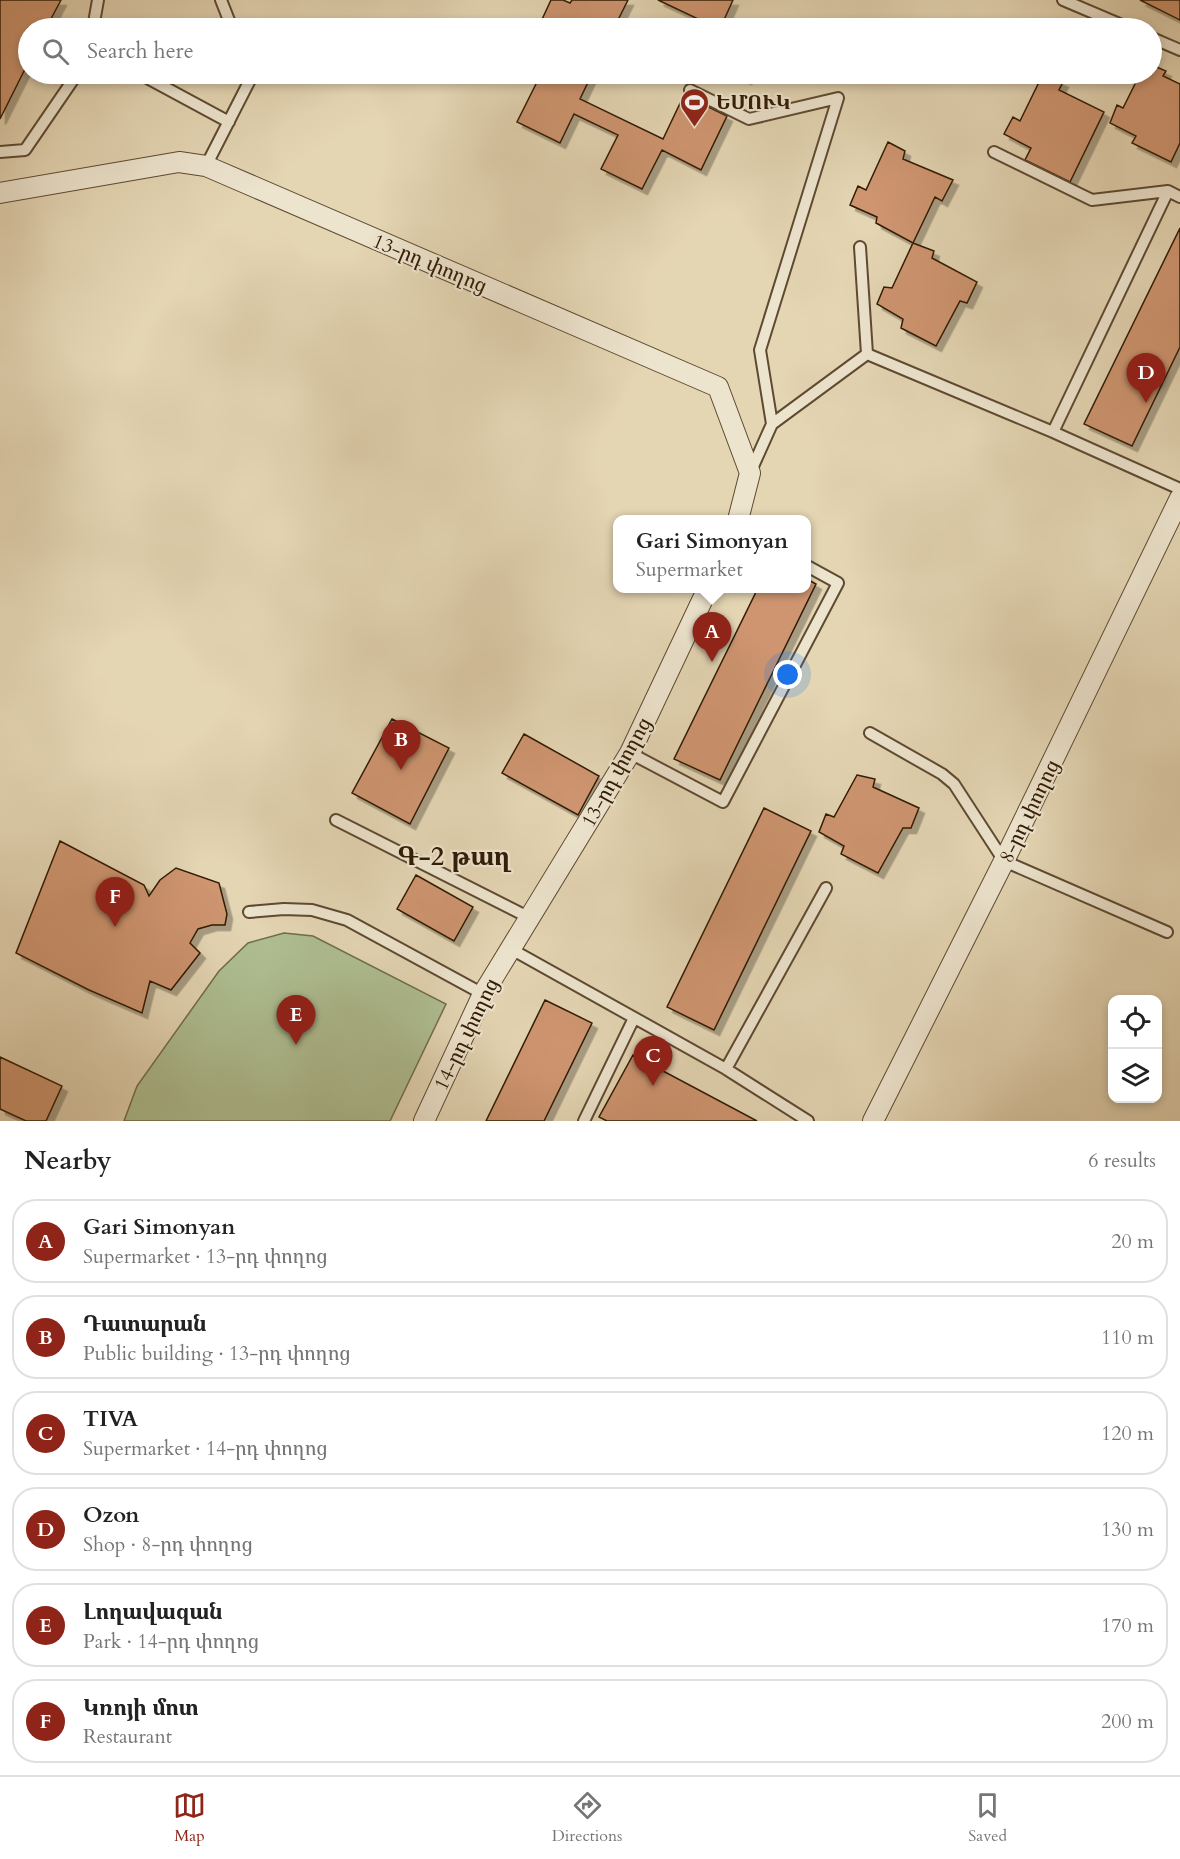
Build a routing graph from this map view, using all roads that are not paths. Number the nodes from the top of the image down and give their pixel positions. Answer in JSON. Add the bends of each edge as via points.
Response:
{"nodes":[{"id":1,"x":98,"y":0,"type":"edge"},
{"id":2,"x":221,"y":0,"type":"edge"},
{"id":3,"x":1063,"y":0,"type":"edge"},
{"id":4,"x":95,"y":18,"type":"edge"},
{"id":5,"x":228,"y":18,"type":"edge"},
{"id":6,"x":1105,"y":18,"type":"edge"},
{"id":7,"x":1162,"y":42,"type":"edge"},
{"id":8,"x":1180,"y":50,"type":"edge"},
{"id":9,"x":70,"y":84,"type":"edge"},
{"id":10,"x":159,"y":84,"type":"edge"},
{"id":11,"x":248,"y":84,"type":"edge"},
{"id":12,"x":690,"y":90,"type":"dead end"},
{"id":13,"x":229,"y":122,"type":"junction"},
{"id":14,"x":0,"y":152,"type":"edge"},
{"id":15,"x":994,"y":152,"type":"dead end"},
{"id":16,"x":206,"y":165,"type":"junction"},
{"id":17,"x":1168,"y":191,"type":"junction"},
{"id":18,"x":0,"y":194,"type":"edge"},
{"id":19,"x":1180,"y":197,"type":"edge"},
{"id":20,"x":860,"y":247,"type":"dead end"},
{"id":21,"x":867,"y":354,"type":"junction"},
{"id":22,"x":772,"y":424,"type":"junction"},
{"id":23,"x":1053,"y":432,"type":"junction"},
{"id":24,"x":750,"y":474,"type":"junction"},
{"id":25,"x":1180,"y":489,"type":"edge"},
{"id":26,"x":1180,"y":498,"type":"edge"},
{"id":27,"x":739,"y":515,"type":"edge"},
{"id":28,"x":811,"y":568,"type":"edge"},
{"id":29,"x":706,"y":593,"type":"edge"},
{"id":30,"x":870,"y":733,"type":"dead end"},
{"id":31,"x":630,"y":753,"type":"junction"},
{"id":32,"x":336,"y":820,"type":"dead end"},
{"id":33,"x":1004,"y":861,"type":"junction"},
{"id":34,"x":826,"y":888,"type":"dead end"},
{"id":35,"x":249,"y":912,"type":"dead end"},
{"id":36,"x":530,"y":918,"type":"junction"},
{"id":37,"x":1167,"y":932,"type":"dead end"},
{"id":38,"x":511,"y":949,"type":"junction"},
{"id":39,"x":483,"y":994,"type":"junction"},
{"id":40,"x":634,"y":1018,"type":"junction"},
{"id":41,"x":726,"y":1069,"type":"junction"},
{"id":42,"x":424,"y":1121,"type":"edge"},
{"id":43,"x":584,"y":1121,"type":"edge"},
{"id":44,"x":808,"y":1121,"type":"edge"},
{"id":45,"x":873,"y":1121,"type":"edge"}],
"edges":[{"from":1,"to":4,"type":"lane"},
{"from":2,"to":5,"type":"lane"},
{"from":3,"to":6,"type":"lane"},
{"from":7,"to":8,"type":"lane"},
{"from":9,"to":14,"type":"lane","via":[[25,150]]},
{"from":10,"to":13,"type":"lane"},
{"from":11,"to":13,"type":"lane"},
{"from":12,"to":22,"type":"lane","via":[[748,118],[838,98],[760,350]]},
{"from":13,"to":16,"type":"lane"},
{"from":15,"to":17,"type":"lane","via":[[1092,200]]},
{"from":16,"to":18,"type":"street","name":"13-րդ փողոց","via":[[179,162]]},
{"from":16,"to":24,"type":"street","name":"13-րդ փողոց","via":[[718,387]]},
{"from":17,"to":19,"type":"lane"},
{"from":17,"to":23,"type":"lane"},
{"from":20,"to":21,"type":"lane"},
{"from":21,"to":22,"type":"lane"},
{"from":21,"to":23,"type":"lane"},
{"from":22,"to":24,"type":"lane"},
{"from":23,"to":25,"type":"lane"},
{"from":24,"to":27,"type":"street"},
{"from":26,"to":33,"type":"street","name":"8-րդ փողոց"},
{"from":28,"to":31,"type":"lane","via":[[838,583],[723,802]]},
{"from":29,"to":31,"type":"street","name":"13-րդ փողոց"},
{"from":30,"to":33,"type":"lane","via":[[954,784]]},
{"from":31,"to":36,"type":"street","name":"13-րդ փողոց"},
{"from":32,"to":36,"type":"lane"},
{"from":33,"to":37,"type":"lane"},
{"from":33,"to":45,"type":"street","name":"8-րդ փողոց"},
{"from":34,"to":41,"type":"lane"},
{"from":35,"to":39,"type":"lane","via":[[312,910],[347,920]]},
{"from":36,"to":38,"type":"street","name":"13-րդ փողոց"},
{"from":38,"to":39,"type":"street","name":"14-րդ փողոց"},
{"from":38,"to":40,"type":"lane"},
{"from":39,"to":42,"type":"street","name":"14-րդ փողոց"},
{"from":40,"to":41,"type":"lane"},
{"from":40,"to":43,"type":"lane"},
{"from":41,"to":44,"type":"lane"}]}
